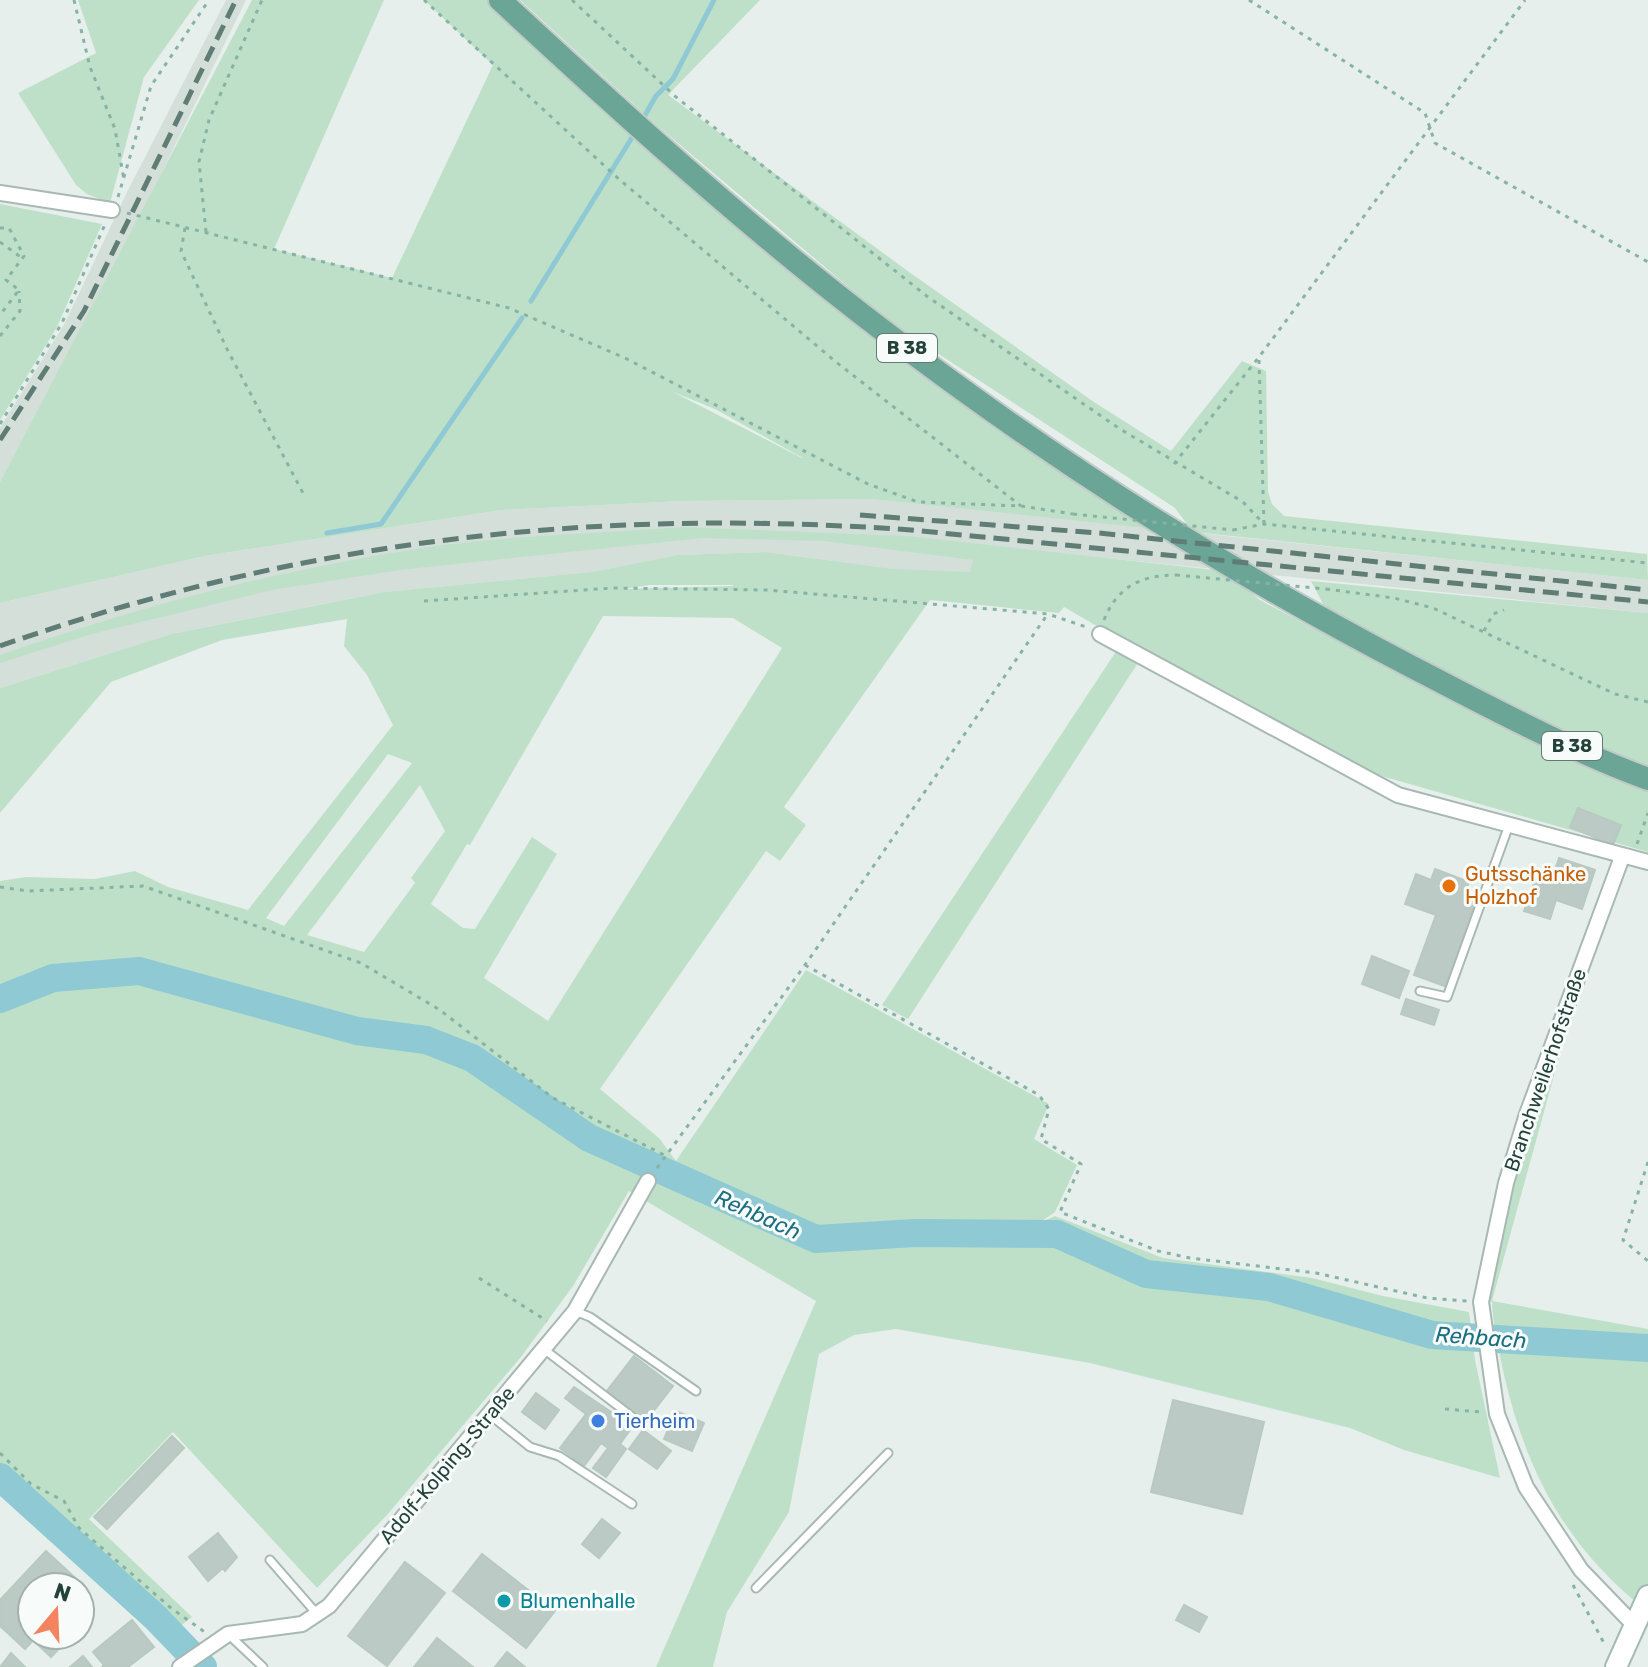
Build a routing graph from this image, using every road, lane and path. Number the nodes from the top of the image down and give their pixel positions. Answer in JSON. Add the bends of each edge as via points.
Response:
{"nodes":[{"id":1,"x":74,"y":0,"type":"edge"},
{"id":2,"x":209,"y":0,"type":"edge"},
{"id":3,"x":262,"y":0,"type":"edge"},
{"id":4,"x":424,"y":0,"type":"edge"},
{"id":5,"x":500,"y":0,"type":"edge"},
{"id":6,"x":572,"y":0,"type":"edge"},
{"id":7,"x":1249,"y":0,"type":"edge"},
{"id":8,"x":1525,"y":0,"type":"edge"},
{"id":9,"x":1429,"y":126,"type":"junction"},
{"id":10,"x":125,"y":184,"type":"junction"},
{"id":11,"x":0,"y":193,"type":"edge"},
{"id":12,"x":112,"y":210,"type":"junction"},
{"id":13,"x":0,"y":228,"type":"edge"},
{"id":14,"x":185,"y":228,"type":"junction"},
{"id":15,"x":206,"y":233,"type":"junction"},
{"id":16,"x":0,"y":242,"type":"edge"},
{"id":17,"x":22,"y":258,"type":"junction"},
{"id":18,"x":1648,"y":262,"type":"edge"},
{"id":19,"x":0,"y":276,"type":"edge"},
{"id":20,"x":6,"y":280,"type":"junction"},
{"id":21,"x":19,"y":290,"type":"junction"},
{"id":22,"x":0,"y":315,"type":"edge"},
{"id":23,"x":0,"y":336,"type":"edge"},
{"id":24,"x":1259,"y":357,"type":"junction"},
{"id":25,"x":0,"y":424,"type":"edge"},
{"id":26,"x":1174,"y":464,"type":"junction"},
{"id":27,"x":304,"y":495,"type":"dead end"},
{"id":28,"x":1021,"y":506,"type":"junction"},
{"id":29,"x":1264,"y":524,"type":"junction"},
{"id":30,"x":1648,"y":563,"type":"edge"},
{"id":31,"x":424,"y":601,"type":"dead end"},
{"id":32,"x":1504,"y":610,"type":"dead end"},
{"id":33,"x":1048,"y":614,"type":"junction"},
{"id":34,"x":1484,"y":631,"type":"junction"},
{"id":35,"x":1100,"y":634,"type":"junction"},
{"id":36,"x":1648,"y":702,"type":"edge"},
{"id":37,"x":1648,"y":779,"type":"edge"},
{"id":38,"x":1648,"y":813,"type":"edge"},
{"id":39,"x":1509,"y":825,"type":"junction"},
{"id":40,"x":1627,"y":858,"type":"junction"},
{"id":41,"x":1648,"y":862,"type":"edge"},
{"id":42,"x":0,"y":887,"type":"edge"},
{"id":43,"x":805,"y":965,"type":"junction"},
{"id":44,"x":1420,"y":991,"type":"dead end"},
{"id":45,"x":1648,"y":1162,"type":"edge"},
{"id":46,"x":648,"y":1181,"type":"dead end"},
{"id":47,"x":1648,"y":1261,"type":"edge"},
{"id":48,"x":479,"y":1278,"type":"dead end"},
{"id":49,"x":1481,"y":1302,"type":"junction"},
{"id":50,"x":575,"y":1311,"type":"junction"},
{"id":51,"x":560,"y":1330,"type":"junction"},
{"id":52,"x":545,"y":1350,"type":"junction"},
{"id":53,"x":696,"y":1391,"type":"dead end"},
{"id":54,"x":1445,"y":1409,"type":"dead end"},
{"id":55,"x":489,"y":1414,"type":"junction"},
{"id":56,"x":1497,"y":1414,"type":"junction"},
{"id":57,"x":639,"y":1422,"type":"dead end"},
{"id":58,"x":0,"y":1453,"type":"edge"},
{"id":59,"x":888,"y":1453,"type":"dead end"},
{"id":60,"x":632,"y":1504,"type":"dead end"},
{"id":61,"x":270,"y":1560,"type":"dead end"},
{"id":62,"x":1581,"y":1570,"type":"junction"},
{"id":63,"x":756,"y":1588,"type":"dead end"},
{"id":64,"x":1648,"y":1596,"type":"edge"},
{"id":65,"x":318,"y":1615,"type":"junction"},
{"id":66,"x":1641,"y":1630,"type":"edge"},
{"id":67,"x":217,"y":1639,"type":"junction"},
{"id":68,"x":182,"y":1665,"type":"edge"},
{"id":69,"x":1617,"y":1665,"type":"edge"},
{"id":70,"x":263,"y":1667,"type":"edge"}],
"edges":[{"from":1,"to":10,"type":"path","via":[[90,67],[115,129]]},
{"from":2,"to":10,"type":"path","via":[[151,86]]},
{"from":3,"to":15,"type":"path","via":[[209,120],[199,162]]},
{"from":4,"to":28,"type":"path","via":[[620,180],[836,362]]},
{"from":5,"to":37,"type":"main road","number":"B 38","via":[[780,249],[1048,450],[1144,514],[1356,638]]},
{"from":6,"to":26,"type":"path","via":[[676,97],[928,297]]},
{"from":7,"to":9,"type":"path","via":[[1425,113]]},
{"from":8,"to":9,"type":"path"},
{"from":9,"to":18,"type":"path","via":[[1435,143]]},
{"from":9,"to":24,"type":"path"},
{"from":10,"to":12,"type":"path"},
{"from":11,"to":12,"type":"street"},
{"from":12,"to":14,"type":"path"},
{"from":12,"to":25,"type":"path","via":[[62,323]]},
{"from":13,"to":17,"type":"path","via":[[9,228]]},
{"from":14,"to":15,"type":"path"},
{"from":14,"to":27,"type":"path","via":[[181,251]]},
{"from":15,"to":28,"type":"path","via":[[509,308],[625,358],[868,484],[918,502]]},
{"from":16,"to":17,"type":"path"},
{"from":17,"to":20,"type":"path"},
{"from":19,"to":20,"type":"path"},
{"from":20,"to":21,"type":"path"},
{"from":21,"to":22,"type":"path"},
{"from":21,"to":23,"type":"path","via":[[20,311]]},
{"from":24,"to":26,"type":"path"},
{"from":24,"to":29,"type":"path"},
{"from":26,"to":29,"type":"path","via":[[1243,502]]},
{"from":28,"to":29,"type":"path","bridge":true,"via":[[1233,530]]},
{"from":29,"to":30,"type":"path"},
{"from":31,"to":33,"type":"path","via":[[613,588],[767,590]]},
{"from":32,"to":34,"type":"path","via":[[1493,614]]},
{"from":33,"to":35,"type":"path","via":[[1080,622]]},
{"from":33,"to":43,"type":"path"},
{"from":34,"to":35,"type":"path","bridge":true,"via":[[1421,605],[1326,589],[1160,575],[1128,585],[1109,607]]},
{"from":34,"to":36,"type":"path","via":[[1615,694]]},
{"from":35,"to":39,"type":"street","via":[[1398,795]]},
{"from":38,"to":40,"type":"path"},
{"from":39,"to":40,"type":"street"},
{"from":39,"to":44,"type":"lane","via":[[1447,997]]},
{"from":40,"to":41,"type":"street"},
{"from":40,"to":49,"type":"street","name":"Branchweilerhofstraße","via":[[1527,1114]]},
{"from":42,"to":43,"type":"path","via":[[28,891],[143,886],[361,963],[440,1010],[560,1103],[666,1156]]},
{"from":43,"to":49,"type":"path","via":[[1039,1095],[1049,1109],[1041,1139],[1081,1164],[1060,1212],[1180,1255],[1316,1273],[1427,1298]]},
{"from":45,"to":47,"type":"path","via":[[1623,1240]]},
{"from":46,"to":50,"type":"street","name":"Adolf-Kolping-Straße"},
{"from":48,"to":51,"type":"path"},
{"from":49,"to":56,"type":"street","name":"Branchweilerhofstraße"},
{"from":50,"to":51,"type":"street","name":"Adolf-Kolping-Straße"},
{"from":50,"to":53,"type":"lane"},
{"from":51,"to":52,"type":"street","name":"Adolf-Kolping-Straße"},
{"from":52,"to":55,"type":"street","name":"Adolf-Kolping-Straße"},
{"from":52,"to":57,"type":"lane"},
{"from":54,"to":56,"type":"path"},
{"from":55,"to":60,"type":"lane","via":[[530,1447],[559,1456]]},
{"from":55,"to":65,"type":"street","name":"Adolf-Kolping-Straße"},
{"from":56,"to":62,"type":"street","name":"Branchweilerhofstraße","via":[[1526,1487]]},
{"from":58,"to":67,"type":"path","via":[[31,1484],[64,1501],[79,1528],[171,1608]]},
{"from":59,"to":63,"type":"lane"},
{"from":61,"to":65,"type":"lane"},
{"from":62,"to":66,"type":"street","name":"Branchweilerhofstraße"},
{"from":62,"to":69,"type":"path","via":[[1570,1580],[1606,1641],[1604,1657]]},
{"from":64,"to":66,"type":"street"},
{"from":65,"to":67,"type":"street","name":"Adolf-Kolping-Straße","via":[[302,1624]]},
{"from":66,"to":69,"type":"street"},
{"from":67,"to":68,"type":"street"},
{"from":67,"to":70,"type":"lane"}]}
